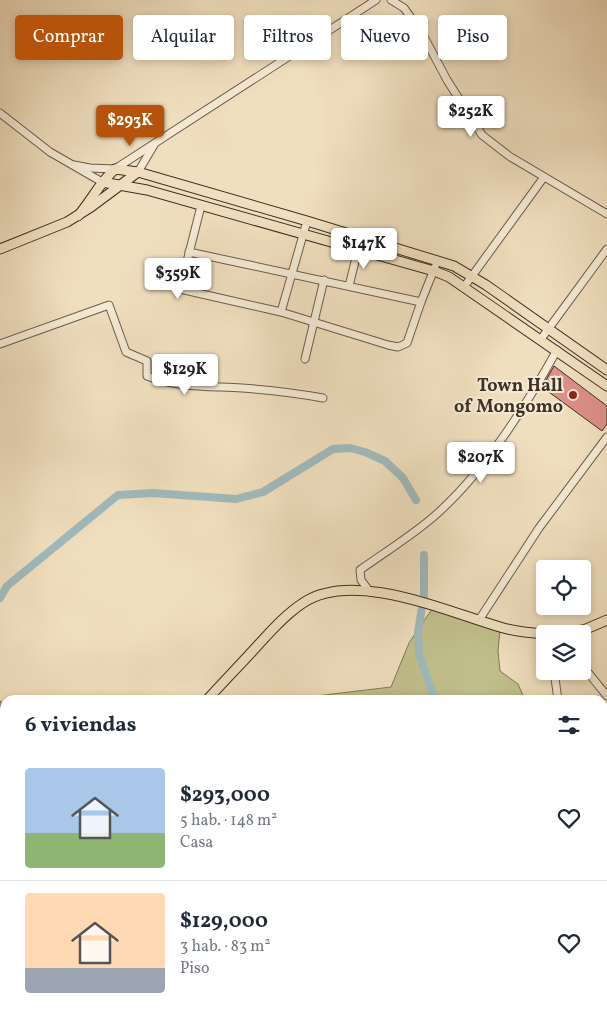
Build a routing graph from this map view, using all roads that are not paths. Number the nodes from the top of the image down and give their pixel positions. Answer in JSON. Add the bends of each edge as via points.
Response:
{"nodes":[{"id":1,"x":376,"y":0,"type":"edge"},
{"id":2,"x":391,"y":0,"type":"edge"},
{"id":3,"x":0,"y":113,"type":"edge"},
{"id":4,"x":156,"y":143,"type":"junction"},
{"id":5,"x":74,"y":165,"type":"junction"},
{"id":6,"x":115,"y":169,"type":"junction"},
{"id":7,"x":138,"y":172,"type":"junction"},
{"id":8,"x":544,"y":177,"type":"junction"},
{"id":9,"x":102,"y":182,"type":"junction"},
{"id":10,"x":120,"y":186,"type":"junction"},
{"id":11,"x":200,"y":206,"type":"junction"},
{"id":12,"x":607,"y":214,"type":"edge"},
{"id":13,"x":78,"y":216,"type":"junction"},
{"id":14,"x":307,"y":221,"type":"junction"},
{"id":15,"x":302,"y":235,"type":"junction"},
{"id":16,"x":361,"y":237,"type":"junction"},
{"id":17,"x":0,"y":249,"type":"edge"},
{"id":18,"x":607,"y":249,"type":"edge"},
{"id":19,"x":358,"y":250,"type":"junction"},
{"id":20,"x":189,"y":252,"type":"junction"},
{"id":21,"x":437,"y":260,"type":"junction"},
{"id":22,"x":434,"y":271,"type":"junction"},
{"id":23,"x":292,"y":273,"type":"junction"},
{"id":24,"x":472,"y":277,"type":"junction"},
{"id":25,"x":324,"y":280,"type":"junction"},
{"id":26,"x":349,"y":286,"type":"junction"},
{"id":27,"x":464,"y":286,"type":"junction"},
{"id":28,"x":421,"y":302,"type":"junction"},
{"id":29,"x":281,"y":312,"type":"junction"},
{"id":30,"x":315,"y":321,"type":"junction"},
{"id":31,"x":549,"y":327,"type":"junction"},
{"id":32,"x":541,"y":339,"type":"junction"},
{"id":33,"x":0,"y":344,"type":"edge"},
{"id":34,"x":557,"y":350,"type":"junction"},
{"id":35,"x":305,"y":358,"type":"dead end"},
{"id":36,"x":607,"y":370,"type":"edge"},
{"id":37,"x":607,"y":386,"type":"edge"},
{"id":38,"x":323,"y":398,"type":"dead end"},
{"id":39,"x":607,"y":437,"type":"edge"},
{"id":40,"x":370,"y":592,"type":"junction"},
{"id":41,"x":479,"y":620,"type":"junction"},
{"id":42,"x":607,"y":620,"type":"edge"},
{"id":43,"x":591,"y":627,"type":"edge"},
{"id":44,"x":536,"y":634,"type":"edge"},
{"id":45,"x":591,"y":676,"type":"edge"},
{"id":46,"x":555,"y":680,"type":"edge"},
{"id":47,"x":212,"y":695,"type":"edge"},
{"id":48,"x":557,"y":695,"type":"edge"},
{"id":49,"x":606,"y":695,"type":"edge"}],
"edges":[{"from":1,"to":4,"type":"street"},
{"from":2,"to":8,"type":"street","via":[[404,8],[422,33],[447,80],[482,134],[509,156]]},
{"from":3,"to":5,"type":"street","via":[[50,152]]},
{"from":4,"to":6,"type":"street"},
{"from":4,"to":7,"type":"street"},
{"from":5,"to":6,"type":"street"},
{"from":5,"to":9,"type":"street"},
{"from":6,"to":7,"type":"main road"},
{"from":6,"to":9,"type":"main road"},
{"from":7,"to":10,"type":"main road"},
{"from":7,"to":14,"type":"main road"},
{"from":8,"to":12,"type":"street"},
{"from":8,"to":24,"type":"street"},
{"from":9,"to":10,"type":"main road"},
{"from":9,"to":13,"type":"main road"},
{"from":10,"to":11,"type":"main road","via":[[147,190]]},
{"from":10,"to":13,"type":"main road"},
{"from":11,"to":15,"type":"main road"},
{"from":11,"to":20,"type":"street"},
{"from":13,"to":17,"type":"main road","via":[[52,230]]},
{"from":14,"to":15,"type":"street"},
{"from":14,"to":16,"type":"main road"},
{"from":15,"to":19,"type":"main road"},
{"from":15,"to":23,"type":"street"},
{"from":16,"to":19,"type":"street"},
{"from":16,"to":21,"type":"main road"},
{"from":18,"to":31,"type":"street"},
{"from":19,"to":22,"type":"main road"},
{"from":19,"to":26,"type":"street"},
{"from":20,"to":23,"type":"street"},
{"from":20,"to":29,"type":"street","via":[[180,289]]},
{"from":21,"to":22,"type":"street"},
{"from":21,"to":24,"type":"main road"},
{"from":22,"to":27,"type":"main road"},
{"from":22,"to":28,"type":"street"},
{"from":23,"to":25,"type":"street"},
{"from":23,"to":29,"type":"street"},
{"from":24,"to":27,"type":"street"},
{"from":24,"to":31,"type":"main road"},
{"from":25,"to":26,"type":"street"},
{"from":25,"to":30,"type":"street"},
{"from":26,"to":28,"type":"street"},
{"from":27,"to":32,"type":"main road"},
{"from":28,"to":30,"type":"street","via":[[407,344],[398,347]]},
{"from":29,"to":30,"type":"street"},
{"from":30,"to":35,"type":"street"},
{"from":31,"to":32,"type":"street"},
{"from":31,"to":36,"type":"main road"},
{"from":32,"to":34,"type":"main road"},
{"from":33,"to":38,"type":"street","via":[[109,305],[126,352],[147,361],[147,376],[202,388],[291,392]]},
{"from":34,"to":37,"type":"main road"},
{"from":34,"to":40,"type":"street","via":[[536,389],[471,480],[440,512],[360,570],[361,580]]},
{"from":39,"to":41,"type":"street","via":[[539,528]]},
{"from":40,"to":41,"type":"main road","via":[[411,599]]},
{"from":40,"to":47,"type":"main road","via":[[338,590],[304,602],[279,622]]},
{"from":41,"to":44,"type":"main road","via":[[500,628]]},
{"from":42,"to":43,"type":"main road"},
{"from":45,"to":49,"type":"street"},
{"from":46,"to":48,"type":"street"}]}
